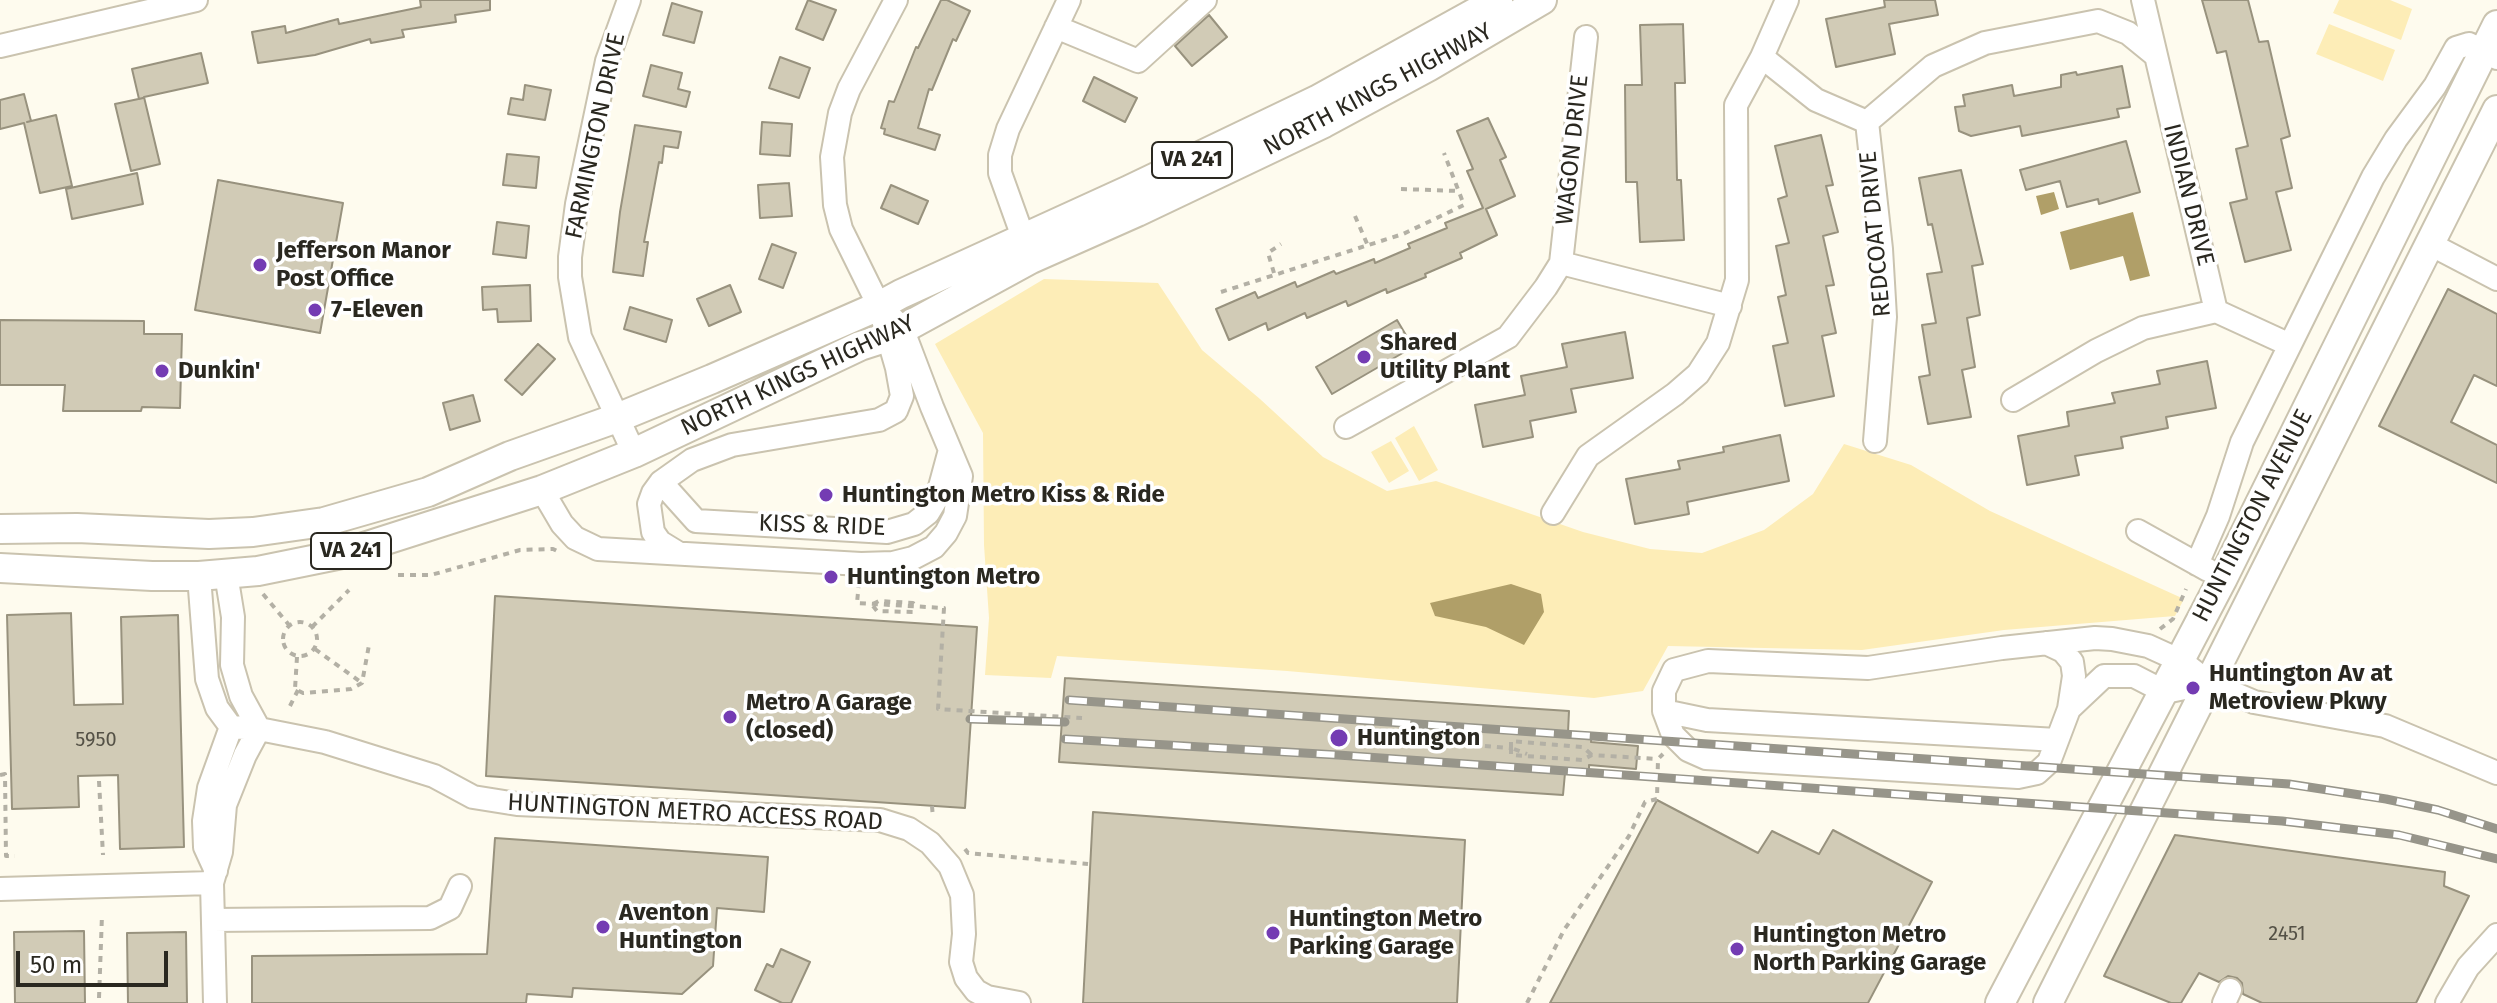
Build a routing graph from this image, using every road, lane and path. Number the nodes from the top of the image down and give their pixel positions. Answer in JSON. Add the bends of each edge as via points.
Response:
{"nodes":[{"id":1,"x":196,"y":0,"type":"edge"},
{"id":2,"x":629,"y":0,"type":"edge"},
{"id":3,"x":896,"y":0,"type":"edge"},
{"id":4,"x":1069,"y":0,"type":"edge"},
{"id":5,"x":1205,"y":0,"type":"edge"},
{"id":6,"x":1498,"y":0,"type":"edge"},
{"id":7,"x":1542,"y":0,"type":"edge"},
{"id":8,"x":1787,"y":0,"type":"edge"},
{"id":9,"x":2143,"y":0,"type":"edge"},
{"id":10,"x":1056,"y":27,"type":"junction"},
{"id":11,"x":1586,"y":37,"type":"dead end"},
{"id":12,"x":2493,"y":44,"type":"edge"},
{"id":13,"x":1,"y":45,"type":"edge"},
{"id":14,"x":2155,"y":55,"type":"junction"},
{"id":15,"x":1762,"y":57,"type":"junction"},
{"id":16,"x":2497,"y":110,"type":"edge"},
{"id":17,"x":1867,"y":122,"type":"junction"},
{"id":18,"x":1444,"y":153,"type":"dead end"},
{"id":19,"x":1401,"y":189,"type":"dead end"},
{"id":20,"x":1459,"y":191,"type":"junction"},
{"id":21,"x":1355,"y":216,"type":"dead end"},
{"id":22,"x":1281,"y":244,"type":"dead end"},
{"id":23,"x":2430,"y":244,"type":"junction"},
{"id":24,"x":1368,"y":246,"type":"junction"},
{"id":25,"x":1027,"y":248,"type":"junction"},
{"id":26,"x":1561,"y":263,"type":"junction"},
{"id":27,"x":1274,"y":274,"type":"junction"},
{"id":28,"x":2497,"y":279,"type":"edge"},
{"id":29,"x":1221,"y":292,"type":"dead end"},
{"id":30,"x":879,"y":306,"type":"junction"},
{"id":31,"x":1730,"y":306,"type":"junction"},
{"id":32,"x":2216,"y":311,"type":"junction"},
{"id":33,"x":895,"y":332,"type":"junction"},
{"id":34,"x":2290,"y":345,"type":"junction"},
{"id":35,"x":2013,"y":400,"type":"dead end"},
{"id":36,"x":617,"y":418,"type":"junction"},
{"id":37,"x":1346,"y":427,"type":"dead end"},
{"id":38,"x":1875,"y":441,"type":"dead end"},
{"id":39,"x":950,"y":450,"type":"junction"},
{"id":40,"x":634,"y":453,"type":"junction"},
{"id":41,"x":661,"y":482,"type":"junction"},
{"id":42,"x":542,"y":490,"type":"junction"},
{"id":43,"x":1553,"y":513,"type":"dead end"},
{"id":44,"x":0,"y":529,"type":"edge"},
{"id":45,"x":2138,"y":531,"type":"dead end"},
{"id":46,"x":204,"y":534,"type":"junction"},
{"id":47,"x":678,"y":553,"type":"junction"},
{"id":48,"x":568,"y":557,"type":"dead end"},
{"id":49,"x":0,"y":568,"type":"edge"},
{"id":50,"x":2190,"y":572,"type":"junction"},
{"id":51,"x":213,"y":575,"type":"junction"},
{"id":52,"x":398,"y":575,"type":"dead end"},
{"id":53,"x":860,"y":578,"type":"dead end"},
{"id":54,"x":2212,"y":585,"type":"junction"},
{"id":55,"x":2186,"y":589,"type":"junction"},
{"id":56,"x":349,"y":590,"type":"dead end"},
{"id":57,"x":263,"y":594,"type":"dead end"},
{"id":58,"x":289,"y":625,"type":"junction"},
{"id":59,"x":312,"y":627,"type":"junction"},
{"id":60,"x":2151,"y":631,"type":"dead end"},
{"id":61,"x":2046,"y":643,"type":"junction"},
{"id":62,"x":369,"y":645,"type":"dead end"},
{"id":63,"x":314,"y":649,"type":"junction"},
{"id":64,"x":297,"y":657,"type":"junction"},
{"id":65,"x":2181,"y":661,"type":"junction"},
{"id":66,"x":362,"y":683,"type":"junction"},
{"id":67,"x":2209,"y":683,"type":"junction"},
{"id":68,"x":298,"y":690,"type":"junction"},
{"id":69,"x":2165,"y":692,"type":"junction"},
{"id":70,"x":290,"y":706,"type":"dead end"},
{"id":71,"x":2069,"y":709,"type":"junction"},
{"id":72,"x":953,"y":711,"type":"junction"},
{"id":73,"x":1664,"y":711,"type":"junction"},
{"id":74,"x":231,"y":727,"type":"junction"},
{"id":75,"x":259,"y":729,"type":"junction"},
{"id":76,"x":2057,"y":740,"type":"junction"},
{"id":77,"x":1461,"y":744,"type":"dead end"},
{"id":78,"x":1511,"y":748,"type":"junction"},
{"id":79,"x":1583,"y":749,"type":"junction"},
{"id":80,"x":1592,"y":755,"type":"junction"},
{"id":81,"x":1583,"y":758,"type":"junction"},
{"id":82,"x":2497,"y":773,"type":"edge"},
{"id":83,"x":0,"y":775,"type":"edge"},
{"id":84,"x":99,"y":781,"type":"dead end"},
{"id":85,"x":932,"y":806,"type":"dead end"},
{"id":86,"x":939,"y":823,"type":"dead end"},
{"id":87,"x":962,"y":846,"type":"dead end"},
{"id":88,"x":103,"y":855,"type":"dead end"},
{"id":89,"x":15,"y":856,"type":"dead end"},
{"id":90,"x":1088,"y":864,"type":"dead end"},
{"id":91,"x":214,"y":877,"type":"junction"},
{"id":92,"x":460,"y":886,"type":"dead end"},
{"id":93,"x":0,"y":889,"type":"edge"},
{"id":94,"x":102,"y":915,"type":"dead end"},
{"id":95,"x":213,"y":920,"type":"junction"},
{"id":96,"x":2497,"y":935,"type":"edge"},
{"id":97,"x":99,"y":998,"type":"dead end"},
{"id":98,"x":215,"y":1003,"type":"edge"},
{"id":99,"x":1019,"y":1003,"type":"edge"},
{"id":100,"x":1527,"y":1003,"type":"edge"},
{"id":101,"x":2000,"y":1003,"type":"edge"},
{"id":102,"x":2048,"y":1003,"type":"edge"},
{"id":103,"x":2447,"y":1003,"type":"edge"}],
"edges":[{"from":1,"to":13,"type":"street"},
{"from":2,"to":36,"type":"street","name":"FARMINGTON DRIVE","via":[[607,61],[570,257],[574,317]]},
{"from":3,"to":30,"type":"street","via":[[849,89],[832,157],[841,229]]},
{"from":4,"to":10,"type":"street"},
{"from":5,"to":10,"type":"street","via":[[1138,61]]},
{"from":6,"to":25,"type":"main road","name":"NORTH KINGS HIGHWAY","number":"VA 241","via":[[1317,100],[1129,190]]},
{"from":7,"to":25,"type":"main road","name":"NORTH KINGS HIGHWAY","number":"VA 241","via":[[1324,123],[1141,210]]},
{"from":8,"to":15,"type":"street"},
{"from":9,"to":14,"type":"street","name":"INDIAN DRIVE"},
{"from":10,"to":25,"type":"street","via":[[1000,155],[1000,173]]},
{"from":11,"to":26,"type":"street","name":"WAGON DRIVE"},
{"from":12,"to":34,"type":"street","via":[[2469,44],[2452,52],[2373,177]]},
{"from":12,"to":54,"type":"main road","name":"HUNTINGTON AVENUE"},
{"from":14,"to":17,"type":"street","name":"REDCOAT DRIVE","via":[[2128,33],[2098,21],[1985,43],[1933,66]]},
{"from":14,"to":32,"type":"street","name":"INDIAN DRIVE"},
{"from":15,"to":17,"type":"street","name":"REDCOAT DRIVE","via":[[1816,100]]},
{"from":15,"to":31,"type":"street","via":[[1736,105],[1737,280]]},
{"from":16,"to":23,"type":"main road","name":"HUNTINGTON AVENUE"},
{"from":17,"to":38,"type":"street","name":"REDCOAT DRIVE","via":[[1885,317]]},
{"from":18,"to":20,"type":"path"},
{"from":19,"to":20,"type":"path"},
{"from":20,"to":24,"type":"path","via":[[1464,205]]},
{"from":21,"to":24,"type":"path"},
{"from":22,"to":27,"type":"path","via":[[1268,253]]},
{"from":23,"to":28,"type":"street"},
{"from":23,"to":67,"type":"main road","name":"HUNTINGTON AVENUE"},
{"from":24,"to":27,"type":"path"},
{"from":25,"to":30,"type":"main road","name":"NORTH KINGS HIGHWAY","number":"VA 241"},
{"from":25,"to":33,"type":"main road","name":"NORTH KINGS HIGHWAY","number":"VA 241"},
{"from":26,"to":31,"type":"street"},
{"from":26,"to":37,"type":"street","name":"WAGON DRIVE","via":[[1508,337]]},
{"from":27,"to":29,"type":"path"},
{"from":30,"to":33,"type":"street"},
{"from":30,"to":36,"type":"main road","name":"NORTH KINGS HIGHWAY","number":"VA 241"},
{"from":31,"to":43,"type":"street","via":[[1718,343],[1698,374],[1588,456]]},
{"from":32,"to":34,"type":"street"},
{"from":32,"to":35,"type":"street","via":[[2143,328]]},
{"from":33,"to":39,"type":"street"},
{"from":33,"to":40,"type":"main road","name":"NORTH KINGS HIGHWAY","number":"VA 241"},
{"from":33,"to":41,"type":"street","via":[[902,396],[896,411],[879,420],[732,445],[692,460]]},
{"from":34,"to":50,"type":"street","via":[[2242,442],[2218,516]]},
{"from":36,"to":40,"type":"street","name":"FARMINGTON DRIVE"},
{"from":36,"to":46,"type":"main road","name":"NORTH KINGS HIGHWAY","number":"VA 241","via":[[428,492],[324,522]]},
{"from":39,"to":41,"type":"street","name":"KISS & RIDE","via":[[928,513],[914,524],[887,532],[696,521]]},
{"from":39,"to":47,"type":"street","via":[[961,476],[955,516],[934,547],[913,558],[861,564]]},
{"from":40,"to":42,"type":"main road","name":"NORTH KINGS HIGHWAY","number":"VA 241"},
{"from":41,"to":47,"type":"street","via":[[649,504],[653,532]]},
{"from":42,"to":47,"type":"street","via":[[562,524],[585,545]]},
{"from":42,"to":51,"type":"main road","name":"NORTH KINGS HIGHWAY","number":"VA 241","via":[[342,554]]},
{"from":44,"to":46,"type":"main road","name":"NORTH KINGS HIGHWAY","number":"VA 241"},
{"from":45,"to":50,"type":"street"},
{"from":46,"to":51,"type":"main road"},
{"from":48,"to":52,"type":"path","via":[[553,549],[520,550],[431,575]]},
{"from":49,"to":51,"type":"main road","name":"NORTH KINGS HIGHWAY","number":"VA 241"},
{"from":50,"to":54,"type":"street"},
{"from":50,"to":55,"type":"path"},
{"from":51,"to":74,"type":"street","via":[[207,679],[217,708]]},
{"from":51,"to":75,"type":"street","via":[[233,617],[232,665],[241,696]]},
{"from":53,"to":72,"type":"path","via":[[857,603],[944,608],[938,709]]},
{"from":54,"to":55,"type":"path"},
{"from":54,"to":65,"type":"main road","name":"HUNTINGTON AVENUE"},
{"from":55,"to":60,"type":"path","via":[[2173,619]]},
{"from":56,"to":59,"type":"path"},
{"from":57,"to":58,"type":"path"},
{"from":58,"to":59,"type":"path"},
{"from":58,"to":64,"type":"path","via":[[284,646]]},
{"from":59,"to":63,"type":"path","via":[[317,635]]},
{"from":61,"to":65,"type":"street","via":[[2112,639],[2148,646]]},
{"from":61,"to":71,"type":"street","via":[[2072,662]]},
{"from":61,"to":73,"type":"street","via":[[1868,668],[1708,661],[1674,670],[1664,691]]},
{"from":62,"to":66,"type":"path"},
{"from":63,"to":64,"type":"path"},
{"from":63,"to":66,"type":"path"},
{"from":64,"to":68,"type":"path"},
{"from":65,"to":67,"type":"street"},
{"from":65,"to":69,"type":"main road","name":"HUNTINGTON AVENUE"},
{"from":66,"to":68,"type":"path","via":[[351,689]]},
{"from":67,"to":69,"type":"street"},
{"from":67,"to":82,"type":"street","via":[[2254,702],[2385,726]]},
{"from":67,"to":102,"type":"main road","name":"HUNTINGTON AVENUE"},
{"from":68,"to":70,"type":"path"},
{"from":69,"to":71,"type":"street","via":[[2134,676],[2104,676]]},
{"from":69,"to":101,"type":"main road","name":"HUNTINGTON AVENUE"},
{"from":71,"to":76,"type":"street"},
{"from":72,"to":72,"type":"path","via":[[1066,717],[1082,718],[955,708]]},
{"from":73,"to":76,"type":"street","via":[[1707,720]]},
{"from":73,"to":76,"type":"street","via":[[1673,735],[1706,758],[2018,777],[2037,773],[2049,762]]},
{"from":74,"to":75,"type":"street","name":"HUNTINGTON METRO ACCESS ROAD"},
{"from":74,"to":91,"type":"street","via":[[209,788],[204,821]]},
{"from":75,"to":91,"type":"street","via":[[225,805]]},
{"from":75,"to":99,"type":"street","name":"HUNTINGTON METRO ACCESS ROAD","via":[[369,754],[488,800],[880,820],[909,829],[950,866],[962,895],[961,962],[966,978],[987,997]]},
{"from":77,"to":78,"type":"path"},
{"from":78,"to":79,"type":"path","via":[[1511,741]]},
{"from":78,"to":81,"type":"path","via":[[1511,755]]},
{"from":79,"to":80,"type":"path"},
{"from":79,"to":81,"type":"path","via":[[1514,749]]},
{"from":80,"to":81,"type":"path"},
{"from":80,"to":100,"type":"path","via":[[1658,759],[1657,799],[1645,802],[1629,836],[1564,930]]},
{"from":83,"to":89,"type":"path","via":[[5,774],[6,856]]},
{"from":84,"to":88,"type":"path"},
{"from":85,"to":86,"type":"path","via":[[932,817]]},
{"from":87,"to":90,"type":"path","via":[[968,853]]},
{"from":91,"to":93,"type":"street"},
{"from":91,"to":95,"type":"street"},
{"from":92,"to":95,"type":"street","via":[[450,908],[430,918]]},
{"from":94,"to":97,"type":"path"},
{"from":95,"to":98,"type":"street"},
{"from":96,"to":103,"type":"street","via":[[2468,967]]}]}
